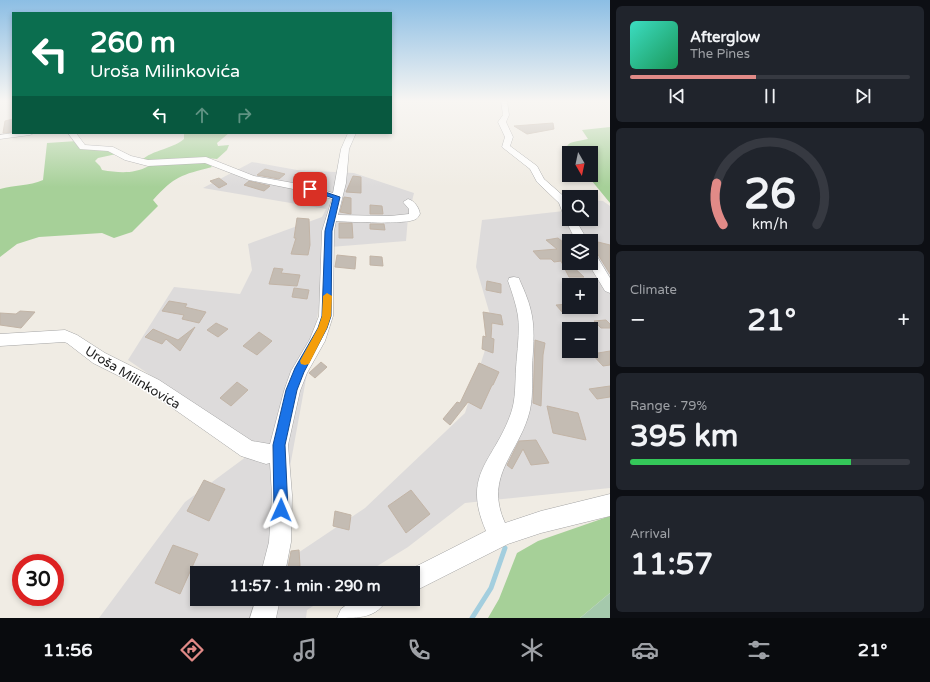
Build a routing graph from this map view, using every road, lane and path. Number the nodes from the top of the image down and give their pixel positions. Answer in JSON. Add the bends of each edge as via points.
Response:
{"nodes":[{"id":1,"x":506,"y":130,"type":"edge"},
{"id":2,"x":22,"y":134,"type":"edge"},
{"id":3,"x":73,"y":134,"type":"edge"},
{"id":4,"x":352,"y":134,"type":"edge"},
{"id":5,"x":0,"y":137,"type":"edge"},
{"id":6,"x":337,"y":197,"type":"junction"},
{"id":7,"x":562,"y":200,"type":"edge"},
{"id":8,"x":408,"y":202,"type":"dead end"},
{"id":9,"x":331,"y":218,"type":"junction"},
{"id":10,"x":598,"y":270,"type":"edge"},
{"id":11,"x":514,"y":281,"type":"dead end"},
{"id":12,"x":610,"y":288,"type":"edge"},
{"id":13,"x":0,"y":340,"type":"edge"},
{"id":14,"x":280,"y":453,"type":"junction"},
{"id":15,"x":610,"y":505,"type":"edge"},
{"id":16,"x":500,"y":536,"type":"junction"},
{"id":17,"x":275,"y":566,"type":"edge"},
{"id":18,"x":420,"y":576,"type":"edge"},
{"id":19,"x":266,"y":606,"type":"edge"},
{"id":20,"x":366,"y":606,"type":"edge"},
{"id":21,"x":263,"y":618,"type":"edge"},
{"id":22,"x":350,"y":618,"type":"edge"}],
"edges":[{"from":1,"to":7,"type":"street","via":[[509,137],[506,147],[534,168],[540,180]]},
{"from":2,"to":5,"type":"street"},
{"from":3,"to":6,"type":"street","via":[[83,147],[110,149],[138,161],[155,163],[206,160],[252,178]]},
{"from":4,"to":6,"type":"street","via":[[345,149]]},
{"from":6,"to":9,"type":"street"},
{"from":8,"to":9,"type":"street","via":[[414,209],[415,214],[412,217]]},
{"from":9,"to":14,"type":"street","via":[[328,231],[326,316],[317,341],[299,371],[292,390],[279,445]]},
{"from":10,"to":12,"type":"street"},
{"from":11,"to":16,"type":"street","via":[[525,316],[521,412],[512,434],[489,474],[486,491],[489,514]]},
{"from":13,"to":14,"type":"street","name":"Uroša Milinkovića","via":[[60,336],[72,339],[99,358],[153,385],[248,449],[266,454]]},
{"from":14,"to":17,"type":"street","via":[[282,495],[280,542]]},
{"from":15,"to":16,"type":"street","via":[[541,522]]},
{"from":16,"to":18,"type":"street"},
{"from":19,"to":21,"type":"street"},
{"from":20,"to":22,"type":"street"}]}
